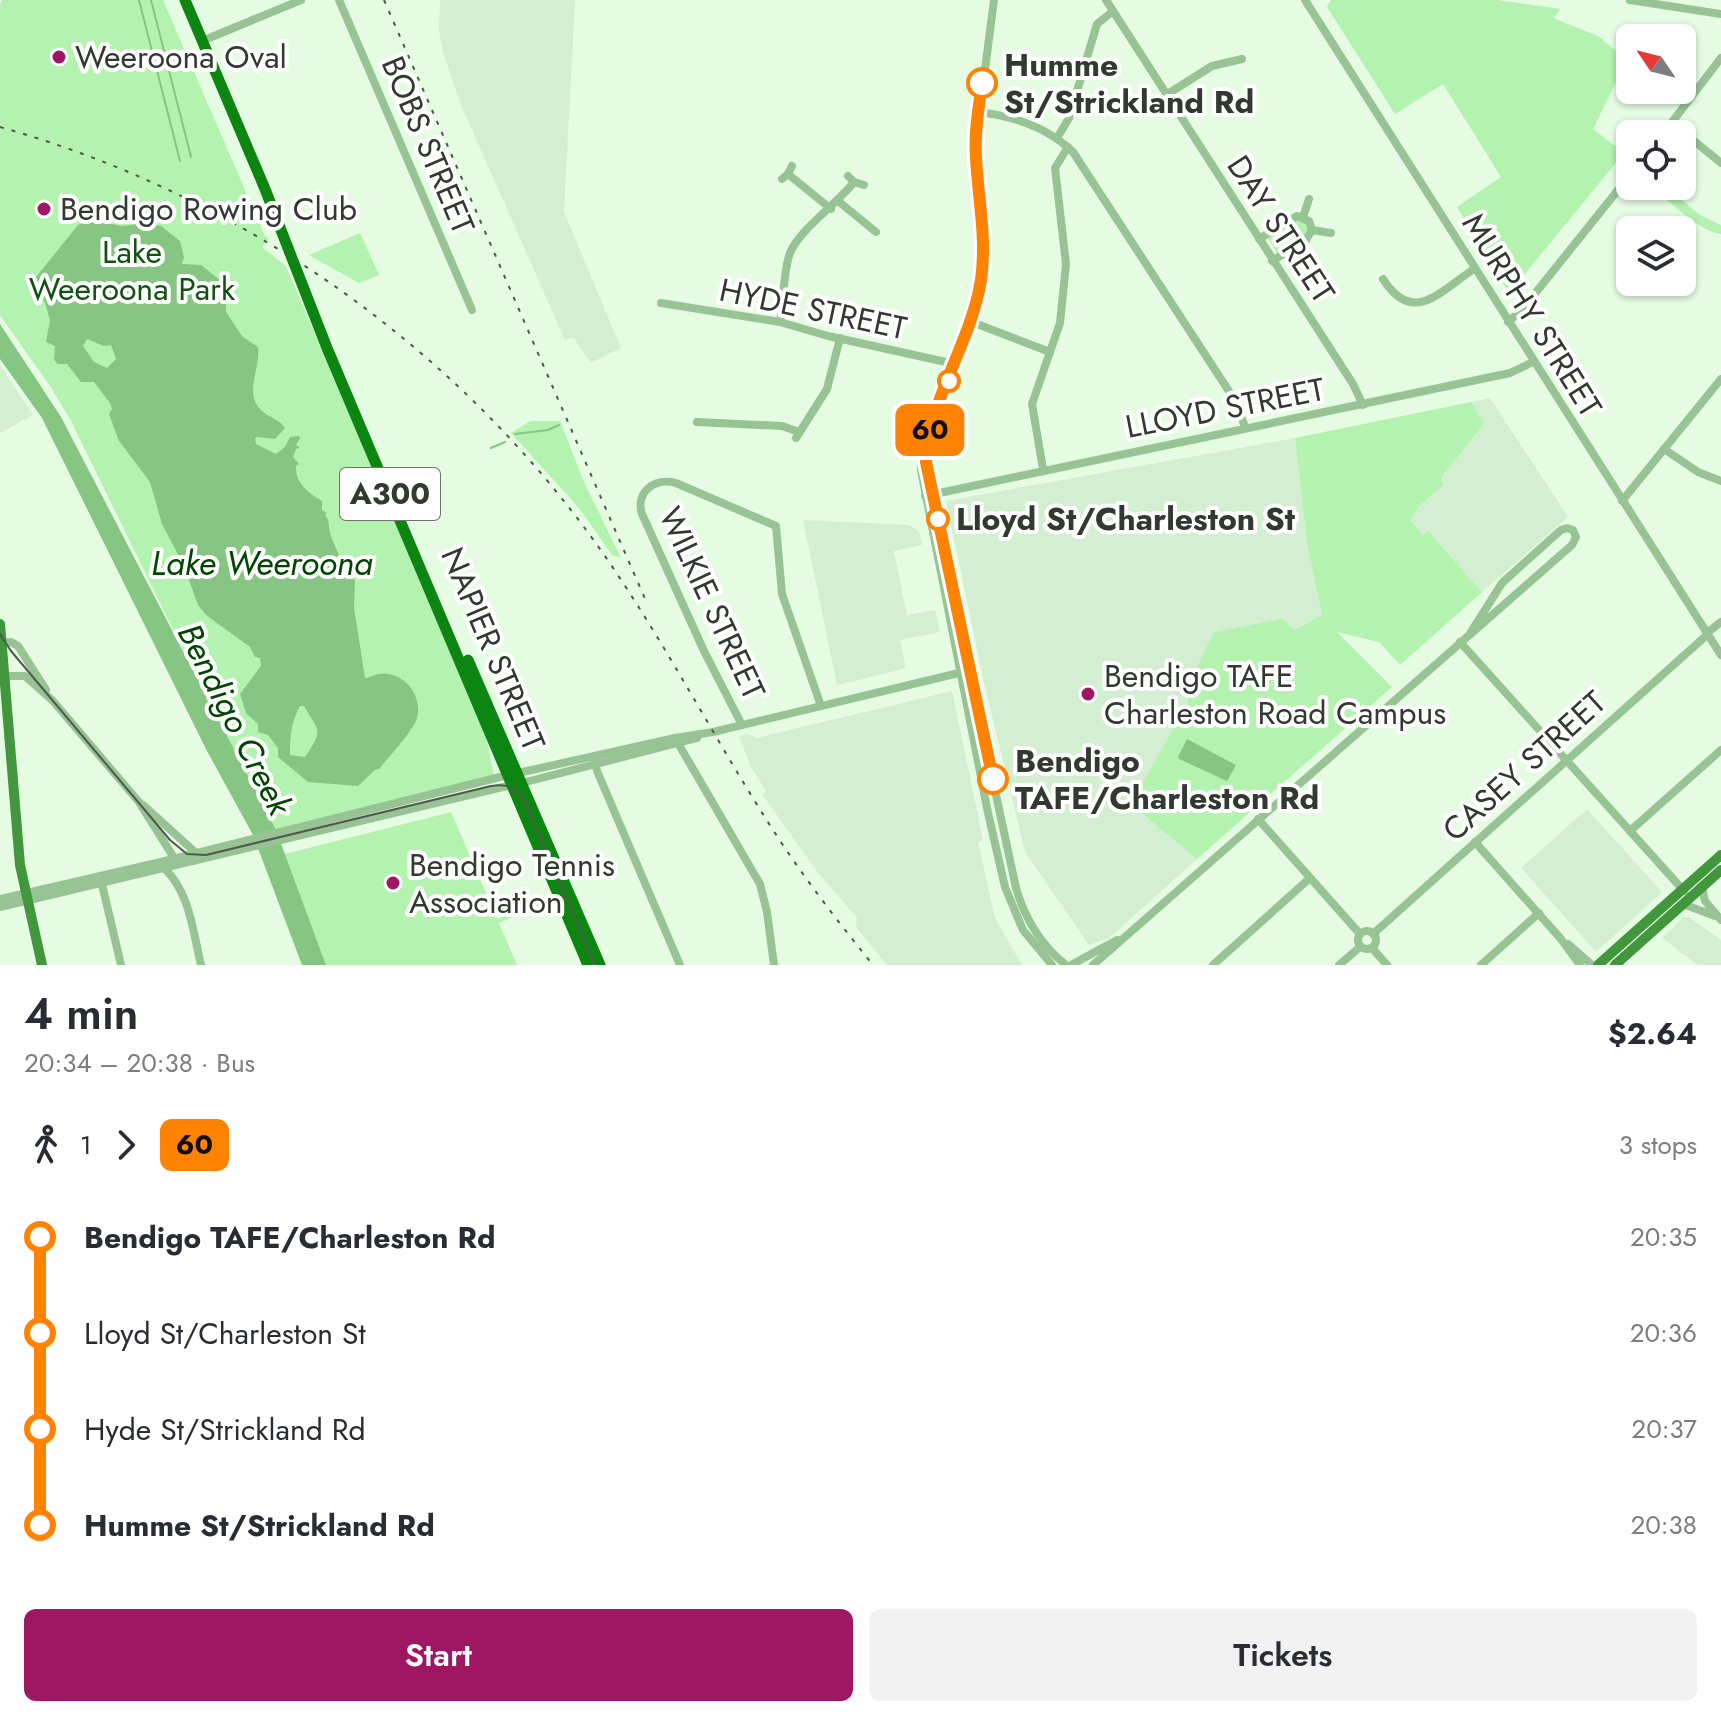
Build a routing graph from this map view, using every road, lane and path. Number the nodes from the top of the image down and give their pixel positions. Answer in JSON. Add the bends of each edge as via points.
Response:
{"nodes":[{"id":1,"x":177,"y":0,"type":"edge"},
{"id":2,"x":185,"y":0,"type":"edge"},
{"id":3,"x":301,"y":0,"type":"edge"},
{"id":4,"x":339,"y":0,"type":"edge"},
{"id":5,"x":994,"y":0,"type":"edge"},
{"id":6,"x":1106,"y":0,"type":"edge"},
{"id":7,"x":1305,"y":0,"type":"edge"},
{"id":8,"x":1630,"y":0,"type":"edge"},
{"id":9,"x":1112,"y":12,"type":"junction"},
{"id":10,"x":1719,"y":13,"type":"edge"},
{"id":11,"x":199,"y":43,"type":"junction"},
{"id":12,"x":1721,"y":58,"type":"edge"},
{"id":13,"x":1242,"y":59,"type":"dead end"},
{"id":14,"x":1166,"y":95,"type":"junction"},
{"id":15,"x":978,"y":112,"type":"junction"},
{"id":16,"x":1674,"y":120,"type":"edge"},
{"id":17,"x":1057,"y":138,"type":"junction"},
{"id":18,"x":1696,"y":143,"type":"edge"},
{"id":19,"x":1068,"y":147,"type":"junction"},
{"id":20,"x":1721,"y":163,"type":"edge"},
{"id":21,"x":787,"y":173,"type":"dead end"},
{"id":22,"x":864,"y":185,"type":"dead end"},
{"id":23,"x":1616,"y":192,"type":"edge"},
{"id":24,"x":1309,"y":199,"type":"dead end"},
{"id":25,"x":838,"y":201,"type":"junction"},
{"id":26,"x":831,"y":209,"type":"junction"},
{"id":27,"x":1303,"y":217,"type":"junction"},
{"id":28,"x":1312,"y":230,"type":"junction"},
{"id":29,"x":876,"y":232,"type":"dead end"},
{"id":30,"x":1331,"y":233,"type":"dead end"},
{"id":31,"x":1259,"y":239,"type":"junction"},
{"id":32,"x":1272,"y":261,"type":"junction"},
{"id":33,"x":1474,"y":269,"type":"junction"},
{"id":34,"x":1383,"y":279,"type":"dead end"},
{"id":35,"x":661,"y":303,"type":"dead end"},
{"id":36,"x":472,"y":310,"type":"dead end"},
{"id":37,"x":780,"y":322,"type":"junction"},
{"id":38,"x":972,"y":322,"type":"junction"},
{"id":39,"x":1508,"y":322,"type":"junction"},
{"id":40,"x":840,"y":338,"type":"junction"},
{"id":41,"x":1050,"y":352,"type":"junction"},
{"id":42,"x":1533,"y":362,"type":"junction"},
{"id":43,"x":955,"y":364,"type":"junction"},
{"id":44,"x":1721,"y":379,"type":"edge"},
{"id":45,"x":1363,"y":405,"type":"junction"},
{"id":46,"x":709,"y":411,"type":"dead end"},
{"id":47,"x":697,"y":422,"type":"dead end"},
{"id":48,"x":710,"y":422,"type":"junction"},
{"id":49,"x":1245,"y":427,"type":"junction"},
{"id":50,"x":1664,"y":449,"type":"junction"},
{"id":51,"x":1043,"y":469,"type":"junction"},
{"id":52,"x":1721,"y":481,"type":"edge"},
{"id":53,"x":928,"y":495,"type":"junction"},
{"id":54,"x":1622,"y":501,"type":"junction"},
{"id":55,"x":1721,"y":622,"type":"edge"},
{"id":56,"x":0,"y":624,"type":"edge"},
{"id":57,"x":1471,"y":632,"type":"junction"},
{"id":58,"x":1707,"y":634,"type":"junction"},
{"id":59,"x":1460,"y":642,"type":"junction"},
{"id":60,"x":1,"y":644,"type":"edge"},
{"id":61,"x":1721,"y":655,"type":"edge"},
{"id":62,"x":0,"y":665,"type":"edge"},
{"id":63,"x":971,"y":670,"type":"junction"},
{"id":64,"x":960,"y":673,"type":"junction"},
{"id":65,"x":3,"y":676,"type":"junction"},
{"id":66,"x":53,"y":701,"type":"junction"},
{"id":67,"x":821,"y":706,"type":"junction"},
{"id":68,"x":742,"y":725,"type":"junction"},
{"id":69,"x":984,"y":733,"type":"junction"},
{"id":70,"x":973,"y":736,"type":"junction"},
{"id":71,"x":676,"y":741,"type":"junction"},
{"id":72,"x":1721,"y":750,"type":"edge"},
{"id":73,"x":595,"y":760,"type":"junction"},
{"id":74,"x":1566,"y":760,"type":"junction"},
{"id":75,"x":515,"y":779,"type":"junction"},
{"id":76,"x":139,"y":802,"type":"junction"},
{"id":77,"x":1258,"y":819,"type":"junction"},
{"id":78,"x":1630,"y":831,"type":"junction"},
{"id":79,"x":1475,"y":842,"type":"junction"},
{"id":80,"x":253,"y":843,"type":"junction"},
{"id":81,"x":196,"y":853,"type":"junction"},
{"id":82,"x":1721,"y":855,"type":"edge"},
{"id":83,"x":178,"y":863,"type":"junction"},
{"id":84,"x":164,"y":868,"type":"junction"},
{"id":85,"x":1721,"y":870,"type":"edge"},
{"id":86,"x":1310,"y":878,"type":"junction"},
{"id":87,"x":101,"y":879,"type":"junction"},
{"id":88,"x":1702,"y":887,"type":"junction"},
{"id":89,"x":25,"y":896,"type":"junction"},
{"id":90,"x":1685,"y":897,"type":"junction"},
{"id":91,"x":0,"y":899,"type":"edge"},
{"id":92,"x":185,"y":901,"type":"junction"},
{"id":93,"x":0,"y":907,"type":"edge"},
{"id":94,"x":1539,"y":913,"type":"junction"},
{"id":95,"x":1719,"y":918,"type":"edge"},
{"id":96,"x":1131,"y":931,"type":"junction"},
{"id":97,"x":1360,"y":934,"type":"junction"},
{"id":98,"x":1373,"y":934,"type":"junction"},
{"id":99,"x":1561,"y":939,"type":"junction"},
{"id":100,"x":1360,"y":947,"type":"junction"},
{"id":101,"x":1372,"y":948,"type":"junction"},
{"id":102,"x":1109,"y":953,"type":"junction"},
{"id":103,"x":42,"y":965,"type":"edge"},
{"id":104,"x":121,"y":965,"type":"edge"},
{"id":105,"x":201,"y":965,"type":"edge"},
{"id":106,"x":588,"y":965,"type":"edge"},
{"id":107,"x":600,"y":965,"type":"edge"},
{"id":108,"x":680,"y":965,"type":"edge"},
{"id":109,"x":774,"y":965,"type":"edge"},
{"id":110,"x":1052,"y":965,"type":"edge"},
{"id":111,"x":1069,"y":965,"type":"edge"},
{"id":112,"x":1093,"y":965,"type":"edge"},
{"id":113,"x":1101,"y":965,"type":"edge"},
{"id":114,"x":1213,"y":965,"type":"edge"},
{"id":115,"x":1339,"y":965,"type":"edge"},
{"id":116,"x":1387,"y":965,"type":"edge"},
{"id":117,"x":1481,"y":965,"type":"edge"},
{"id":118,"x":1580,"y":965,"type":"edge"},
{"id":119,"x":1592,"y":965,"type":"edge"},
{"id":120,"x":1598,"y":965,"type":"edge"},
{"id":121,"x":1615,"y":965,"type":"edge"}],
"edges":[{"from":1,"to":11,"type":"highway","name":"NAPIER STREET","number":"A300"},
{"from":2,"to":11,"type":"highway","name":"NAPIER STREET","number":"A300"},
{"from":3,"to":11,"type":"street"},
{"from":4,"to":36,"type":"street","name":"BOBS STREET"},
{"from":5,"to":15,"type":"street"},
{"from":6,"to":9,"type":"street","name":"DAY STREET"},
{"from":7,"to":33,"type":"street","name":"MURPHY STREET"},
{"from":8,"to":10,"type":"street"},
{"from":9,"to":14,"type":"street","name":"DAY STREET"},
{"from":9,"to":17,"type":"street","via":[[1097,24],[1069,118]]},
{"from":11,"to":75,"type":"highway","name":"NAPIER STREET","number":"A300"},
{"from":12,"to":16,"type":"street"},
{"from":13,"to":14,"type":"street","via":[[1212,66]]},
{"from":14,"to":31,"type":"street","name":"DAY STREET"},
{"from":15,"to":17,"type":"street","via":[[1026,122]]},
{"from":15,"to":38,"type":"street","via":[[975,154],[984,244]]},
{"from":17,"to":19,"type":"street"},
{"from":18,"to":20,"type":"street"},
{"from":19,"to":41,"type":"street","via":[[1055,168],[1066,264],[1060,323]]},
{"from":19,"to":49,"type":"street","via":[[1236,402]]},
{"from":21,"to":26,"type":"street"},
{"from":22,"to":25,"type":"street","via":[[851,179]]},
{"from":23,"to":39,"type":"street"},
{"from":24,"to":27,"type":"street"},
{"from":25,"to":26,"type":"street"},
{"from":25,"to":29,"type":"street"},
{"from":26,"to":37,"type":"street","via":[[792,249]]},
{"from":27,"to":28,"type":"street"},
{"from":27,"to":31,"type":"street"},
{"from":28,"to":30,"type":"street"},
{"from":28,"to":32,"type":"street","via":[[1306,240]]},
{"from":31,"to":32,"type":"street","name":"DAY STREET"},
{"from":32,"to":45,"type":"street","name":"DAY STREET"},
{"from":33,"to":34,"type":"street","via":[[1415,304],[1398,299]]},
{"from":33,"to":39,"type":"street","name":"MURPHY STREET"},
{"from":35,"to":37,"type":"street","name":"HYDE STREET"},
{"from":37,"to":40,"type":"street","name":"HYDE STREET"},
{"from":38,"to":41,"type":"street"},
{"from":38,"to":43,"type":"street"},
{"from":39,"to":42,"type":"street","name":"MURPHY STREET"},
{"from":40,"to":43,"type":"street","name":"HYDE STREET"},
{"from":40,"to":48,"type":"street","via":[[827,389],[798,435],[782,426]]},
{"from":41,"to":51,"type":"street","via":[[1032,404]]},
{"from":42,"to":45,"type":"street","name":"LLOYD STREET","via":[[1510,373]]},
{"from":42,"to":54,"type":"street","name":"MURPHY STREET"},
{"from":43,"to":53,"type":"street","via":[[921,459]]},
{"from":44,"to":50,"type":"street"},
{"from":45,"to":49,"type":"street","name":"LLOYD STREET"},
{"from":46,"to":48,"type":"street"},
{"from":47,"to":48,"type":"street"},
{"from":49,"to":51,"type":"street","name":"LLOYD STREET"},
{"from":50,"to":52,"type":"street"},
{"from":50,"to":54,"type":"street"},
{"from":51,"to":53,"type":"street","name":"LLOYD STREET"},
{"from":53,"to":63,"type":"street"},
{"from":53,"to":64,"type":"street"},
{"from":54,"to":58,"type":"street","name":"MURPHY STREET"},
{"from":55,"to":58,"type":"street","name":"CASEY STREET"},
{"from":56,"to":60,"type":"main road"},
{"from":57,"to":57,"type":"street","via":[[1502,583],[1561,530],[1573,530],[1572,545]]},
{"from":57,"to":59,"type":"street"},
{"from":58,"to":61,"type":"street","name":"MURPHY STREET"},
{"from":58,"to":74,"type":"street","name":"CASEY STREET"},
{"from":59,"to":74,"type":"street"},
{"from":59,"to":77,"type":"street"},
{"from":60,"to":65,"type":"main road"},
{"from":60,"to":66,"type":"street","via":[[18,646]]},
{"from":62,"to":65,"type":"main road"},
{"from":63,"to":64,"type":"street"},
{"from":63,"to":69,"type":"street"},
{"from":64,"to":67,"type":"street"},
{"from":64,"to":70,"type":"street"},
{"from":65,"to":66,"type":"street","via":[[25,676]]},
{"from":65,"to":89,"type":"main road"},
{"from":66,"to":76,"type":"street"},
{"from":67,"to":68,"type":"street"},
{"from":67,"to":68,"type":"street","name":"WILKIE STREET","via":[[782,594],[775,525],[661,481],[651,485],[639,502]]},
{"from":68,"to":71,"type":"street"},
{"from":69,"to":70,"type":"street"},
{"from":69,"to":111,"type":"street","via":[[1021,904],[1039,938]]},
{"from":70,"to":110,"type":"street","via":[[1013,910]]},
{"from":71,"to":73,"type":"street"},
{"from":71,"to":109,"type":"street","via":[[760,884]]},
{"from":72,"to":78,"type":"street"},
{"from":73,"to":75,"type":"street"},
{"from":73,"to":108,"type":"street"},
{"from":74,"to":78,"type":"street"},
{"from":74,"to":79,"type":"street","name":"CASEY STREET"},
{"from":75,"to":80,"type":"street"},
{"from":75,"to":106,"type":"highway","name":"NAPIER STREET","number":"A300"},
{"from":75,"to":107,"type":"highway","name":"NAPIER STREET","number":"A300"},
{"from":76,"to":81,"type":"street"},
{"from":76,"to":83,"type":"street"},
{"from":77,"to":86,"type":"street"},
{"from":77,"to":96,"type":"street"},
{"from":78,"to":90,"type":"street"},
{"from":79,"to":94,"type":"street"},
{"from":79,"to":98,"type":"street","name":"CASEY STREET"},
{"from":80,"to":81,"type":"street"},
{"from":80,"to":83,"type":"street"},
{"from":81,"to":83,"type":"street"},
{"from":82,"to":90,"type":"main road"},
{"from":83,"to":84,"type":"street"},
{"from":83,"to":87,"type":"street"},
{"from":83,"to":92,"type":"street"},
{"from":84,"to":87,"type":"street"},
{"from":84,"to":92,"type":"street","via":[[176,879]]},
{"from":85,"to":88,"type":"main road"},
{"from":86,"to":97,"type":"street"},
{"from":86,"to":114,"type":"street"},
{"from":87,"to":89,"type":"street"},
{"from":87,"to":104,"type":"street"},
{"from":88,"to":90,"type":"main road"},
{"from":88,"to":95,"type":"street","via":[[1705,901]]},
{"from":89,"to":91,"type":"street"},
{"from":89,"to":93,"type":"street"},
{"from":89,"to":103,"type":"main road"},
{"from":90,"to":95,"type":"street"},
{"from":90,"to":120,"type":"main road"},
{"from":90,"to":121,"type":"main road"},
{"from":92,"to":105,"type":"street"},
{"from":94,"to":99,"type":"street"},
{"from":94,"to":117,"type":"street"},
{"from":96,"to":102,"type":"street"},
{"from":96,"to":111,"type":"street"},
{"from":97,"to":98,"type":"street"},
{"from":97,"to":100,"type":"street"},
{"from":98,"to":101,"type":"street"},
{"from":99,"to":118,"type":"street"},
{"from":99,"to":119,"type":"street"},
{"from":100,"to":101,"type":"street"},
{"from":100,"to":115,"type":"street"},
{"from":101,"to":116,"type":"street"},
{"from":102,"to":112,"type":"street"},
{"from":102,"to":113,"type":"street"}]}
